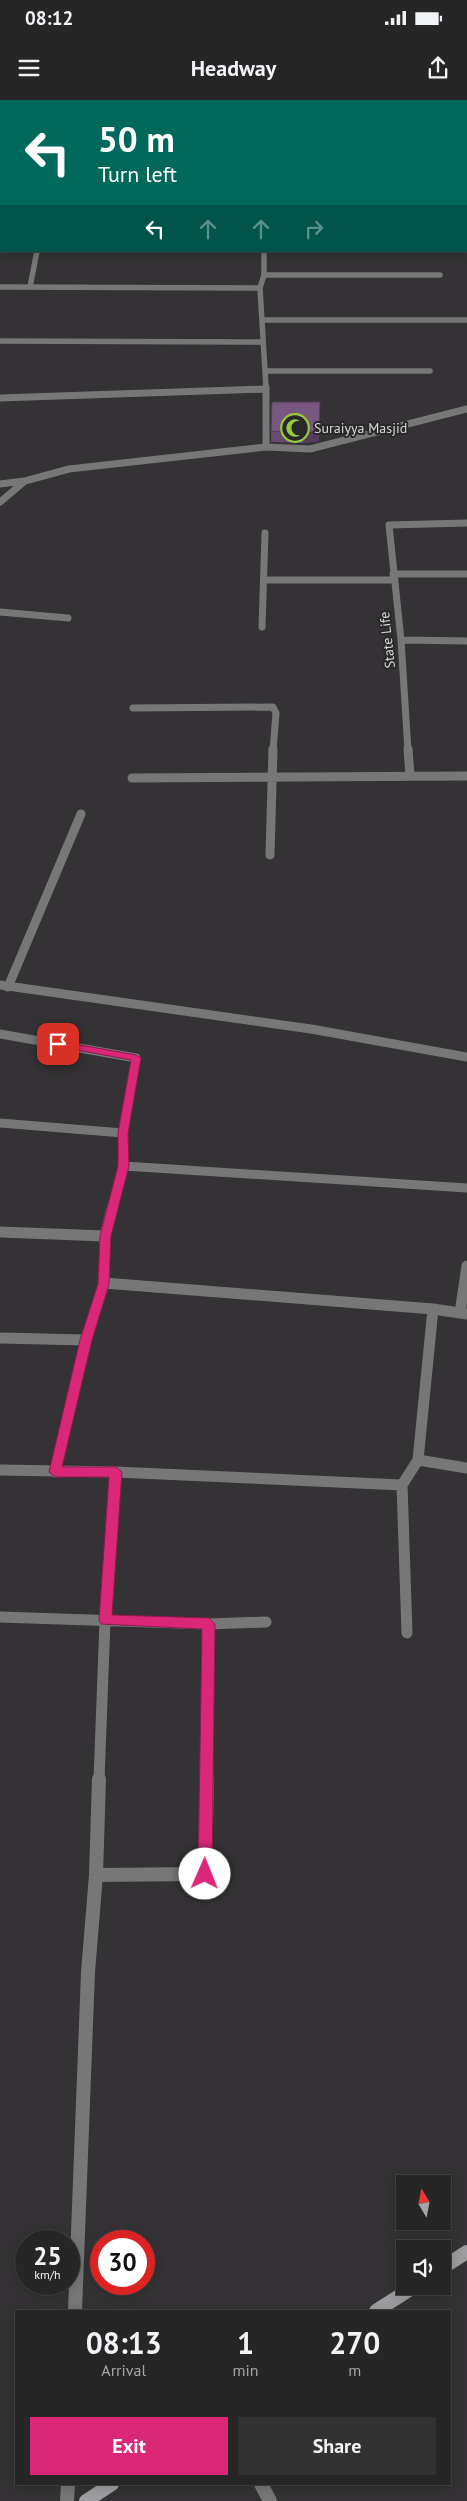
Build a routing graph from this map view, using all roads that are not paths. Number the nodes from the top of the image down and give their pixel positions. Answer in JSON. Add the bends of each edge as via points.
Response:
{"nodes":[{"id":1,"x":37,"y":252,"type":"edge"},
{"id":2,"x":264,"y":252,"type":"edge"},
{"id":3,"x":264,"y":275,"type":"junction"},
{"id":4,"x":440,"y":275,"type":"dead end"},
{"id":5,"x":0,"y":287,"type":"edge"},
{"id":6,"x":30,"y":287,"type":"junction"},
{"id":7,"x":260,"y":288,"type":"junction"},
{"id":8,"x":263,"y":320,"type":"junction"},
{"id":9,"x":467,"y":320,"type":"edge"},
{"id":10,"x":0,"y":341,"type":"edge"},
{"id":11,"x":263,"y":342,"type":"junction"},
{"id":12,"x":430,"y":371,"type":"dead end"},
{"id":13,"x":266,"y":372,"type":"junction"},
{"id":14,"x":266,"y":389,"type":"junction"},
{"id":15,"x":0,"y":398,"type":"edge"},
{"id":16,"x":467,"y":409,"type":"edge"},
{"id":17,"x":266,"y":447,"type":"junction"},
{"id":18,"x":26,"y":481,"type":"junction"},
{"id":19,"x":0,"y":484,"type":"edge"},
{"id":20,"x":0,"y":502,"type":"edge"},
{"id":21,"x":467,"y":523,"type":"edge"},
{"id":22,"x":266,"y":533,"type":"dead end"},
{"id":23,"x":467,"y":574,"type":"edge"},
{"id":24,"x":393,"y":577,"type":"junction"},
{"id":25,"x":265,"y":580,"type":"junction"},
{"id":26,"x":0,"y":612,"type":"edge"},
{"id":27,"x":68,"y":618,"type":"dead end"},
{"id":28,"x":262,"y":627,"type":"dead end"},
{"id":29,"x":401,"y":640,"type":"junction"},
{"id":30,"x":467,"y":641,"type":"edge"},
{"id":31,"x":133,"y":708,"type":"dead end"},
{"id":32,"x":410,"y":774,"type":"junction"},
{"id":33,"x":271,"y":776,"type":"junction"},
{"id":34,"x":467,"y":776,"type":"edge"},
{"id":35,"x":132,"y":778,"type":"dead end"},
{"id":36,"x":81,"y":814,"type":"dead end"},
{"id":37,"x":270,"y":855,"type":"dead end"},
{"id":38,"x":4,"y":986,"type":"edge"},
{"id":39,"x":0,"y":1034,"type":"edge"},
{"id":40,"x":467,"y":1057,"type":"edge"},
{"id":41,"x":0,"y":1123,"type":"edge"},
{"id":42,"x":123,"y":1133,"type":"junction"},
{"id":43,"x":124,"y":1166,"type":"junction"},
{"id":44,"x":467,"y":1188,"type":"edge"},
{"id":45,"x":0,"y":1232,"type":"edge"},
{"id":46,"x":105,"y":1236,"type":"junction"},
{"id":47,"x":467,"y":1266,"type":"edge"},
{"id":48,"x":104,"y":1284,"type":"junction"},
{"id":49,"x":433,"y":1309,"type":"junction"},
{"id":50,"x":463,"y":1314,"type":"edge"},
{"id":51,"x":0,"y":1338,"type":"edge"},
{"id":52,"x":86,"y":1340,"type":"junction"},
{"id":53,"x":418,"y":1460,"type":"junction"},
{"id":54,"x":467,"y":1468,"type":"edge"},
{"id":55,"x":0,"y":1470,"type":"edge"},
{"id":56,"x":55,"y":1472,"type":"junction"},
{"id":57,"x":116,"y":1472,"type":"junction"},
{"id":58,"x":402,"y":1485,"type":"junction"},
{"id":59,"x":0,"y":1617,"type":"edge"},
{"id":60,"x":105,"y":1620,"type":"junction"},
{"id":61,"x":266,"y":1622,"type":"dead end"},
{"id":62,"x":209,"y":1624,"type":"junction"},
{"id":63,"x":407,"y":1633,"type":"dead end"},
{"id":64,"x":96,"y":1874,"type":"junction"},
{"id":65,"x":467,"y":2252,"type":"edge"},
{"id":66,"x":451,"y":2262,"type":"edge"},
{"id":67,"x":401,"y":2295,"type":"edge"},
{"id":68,"x":75,"y":2310,"type":"edge"},
{"id":69,"x":378,"y":2310,"type":"edge"},
{"id":70,"x":68,"y":2485,"type":"edge"},
{"id":71,"x":110,"y":2485,"type":"edge"},
{"id":72,"x":262,"y":2485,"type":"edge"},
{"id":73,"x":67,"y":2501,"type":"edge"},
{"id":74,"x":86,"y":2501,"type":"edge"},
{"id":75,"x":270,"y":2501,"type":"edge"}],
"edges":[{"from":1,"to":6,"type":"street"},
{"from":2,"to":3,"type":"street"},
{"from":3,"to":4,"type":"street"},
{"from":3,"to":7,"type":"street"},
{"from":5,"to":6,"type":"street"},
{"from":6,"to":7,"type":"street"},
{"from":7,"to":8,"type":"street"},
{"from":8,"to":9,"type":"street"},
{"from":8,"to":11,"type":"street"},
{"from":10,"to":11,"type":"street"},
{"from":11,"to":13,"type":"street"},
{"from":12,"to":13,"type":"street"},
{"from":13,"to":14,"type":"street"},
{"from":14,"to":15,"type":"street"},
{"from":14,"to":17,"type":"street"},
{"from":16,"to":17,"type":"street","via":[[310,449]]},
{"from":17,"to":18,"type":"street","via":[[69,469]]},
{"from":18,"to":19,"type":"street"},
{"from":18,"to":20,"type":"street"},
{"from":21,"to":24,"type":"street","name":"State Life","via":[[388,525]]},
{"from":22,"to":25,"type":"street"},
{"from":23,"to":24,"type":"street"},
{"from":24,"to":25,"type":"street"},
{"from":24,"to":29,"type":"street","name":"State Life"},
{"from":25,"to":28,"type":"street"},
{"from":26,"to":27,"type":"street"},
{"from":29,"to":30,"type":"street"},
{"from":29,"to":32,"type":"street","name":"State Life"},
{"from":31,"to":33,"type":"street","via":[[273,708],[276,713]]},
{"from":32,"to":33,"type":"street"},
{"from":32,"to":34,"type":"street"},
{"from":33,"to":35,"type":"street"},
{"from":33,"to":37,"type":"street"},
{"from":36,"to":38,"type":"street"},
{"from":38,"to":40,"type":"street","via":[[311,1030]]},
{"from":39,"to":42,"type":"street","via":[[136,1058]]},
{"from":41,"to":42,"type":"street"},
{"from":42,"to":43,"type":"street"},
{"from":43,"to":44,"type":"street"},
{"from":43,"to":46,"type":"street"},
{"from":45,"to":46,"type":"street"},
{"from":46,"to":48,"type":"street"},
{"from":47,"to":50,"type":"street"},
{"from":48,"to":49,"type":"street"},
{"from":48,"to":52,"type":"street"},
{"from":49,"to":50,"type":"street"},
{"from":49,"to":53,"type":"street"},
{"from":51,"to":52,"type":"street"},
{"from":52,"to":56,"type":"street"},
{"from":53,"to":54,"type":"street"},
{"from":53,"to":58,"type":"street"},
{"from":55,"to":56,"type":"street"},
{"from":56,"to":57,"type":"street"},
{"from":57,"to":58,"type":"street"},
{"from":57,"to":60,"type":"street"},
{"from":58,"to":63,"type":"street"},
{"from":59,"to":60,"type":"street"},
{"from":60,"to":62,"type":"street"},
{"from":60,"to":64,"type":"street"},
{"from":61,"to":62,"type":"street"},
{"from":62,"to":64,"type":"street","via":[[205,1874]]},
{"from":64,"to":68,"type":"street","via":[[88,1972]]},
{"from":65,"to":66,"type":"main road"},
{"from":67,"to":69,"type":"main road"},
{"from":70,"to":73,"type":"street"},
{"from":71,"to":74,"type":"main road"},
{"from":72,"to":75,"type":"street"}]}
